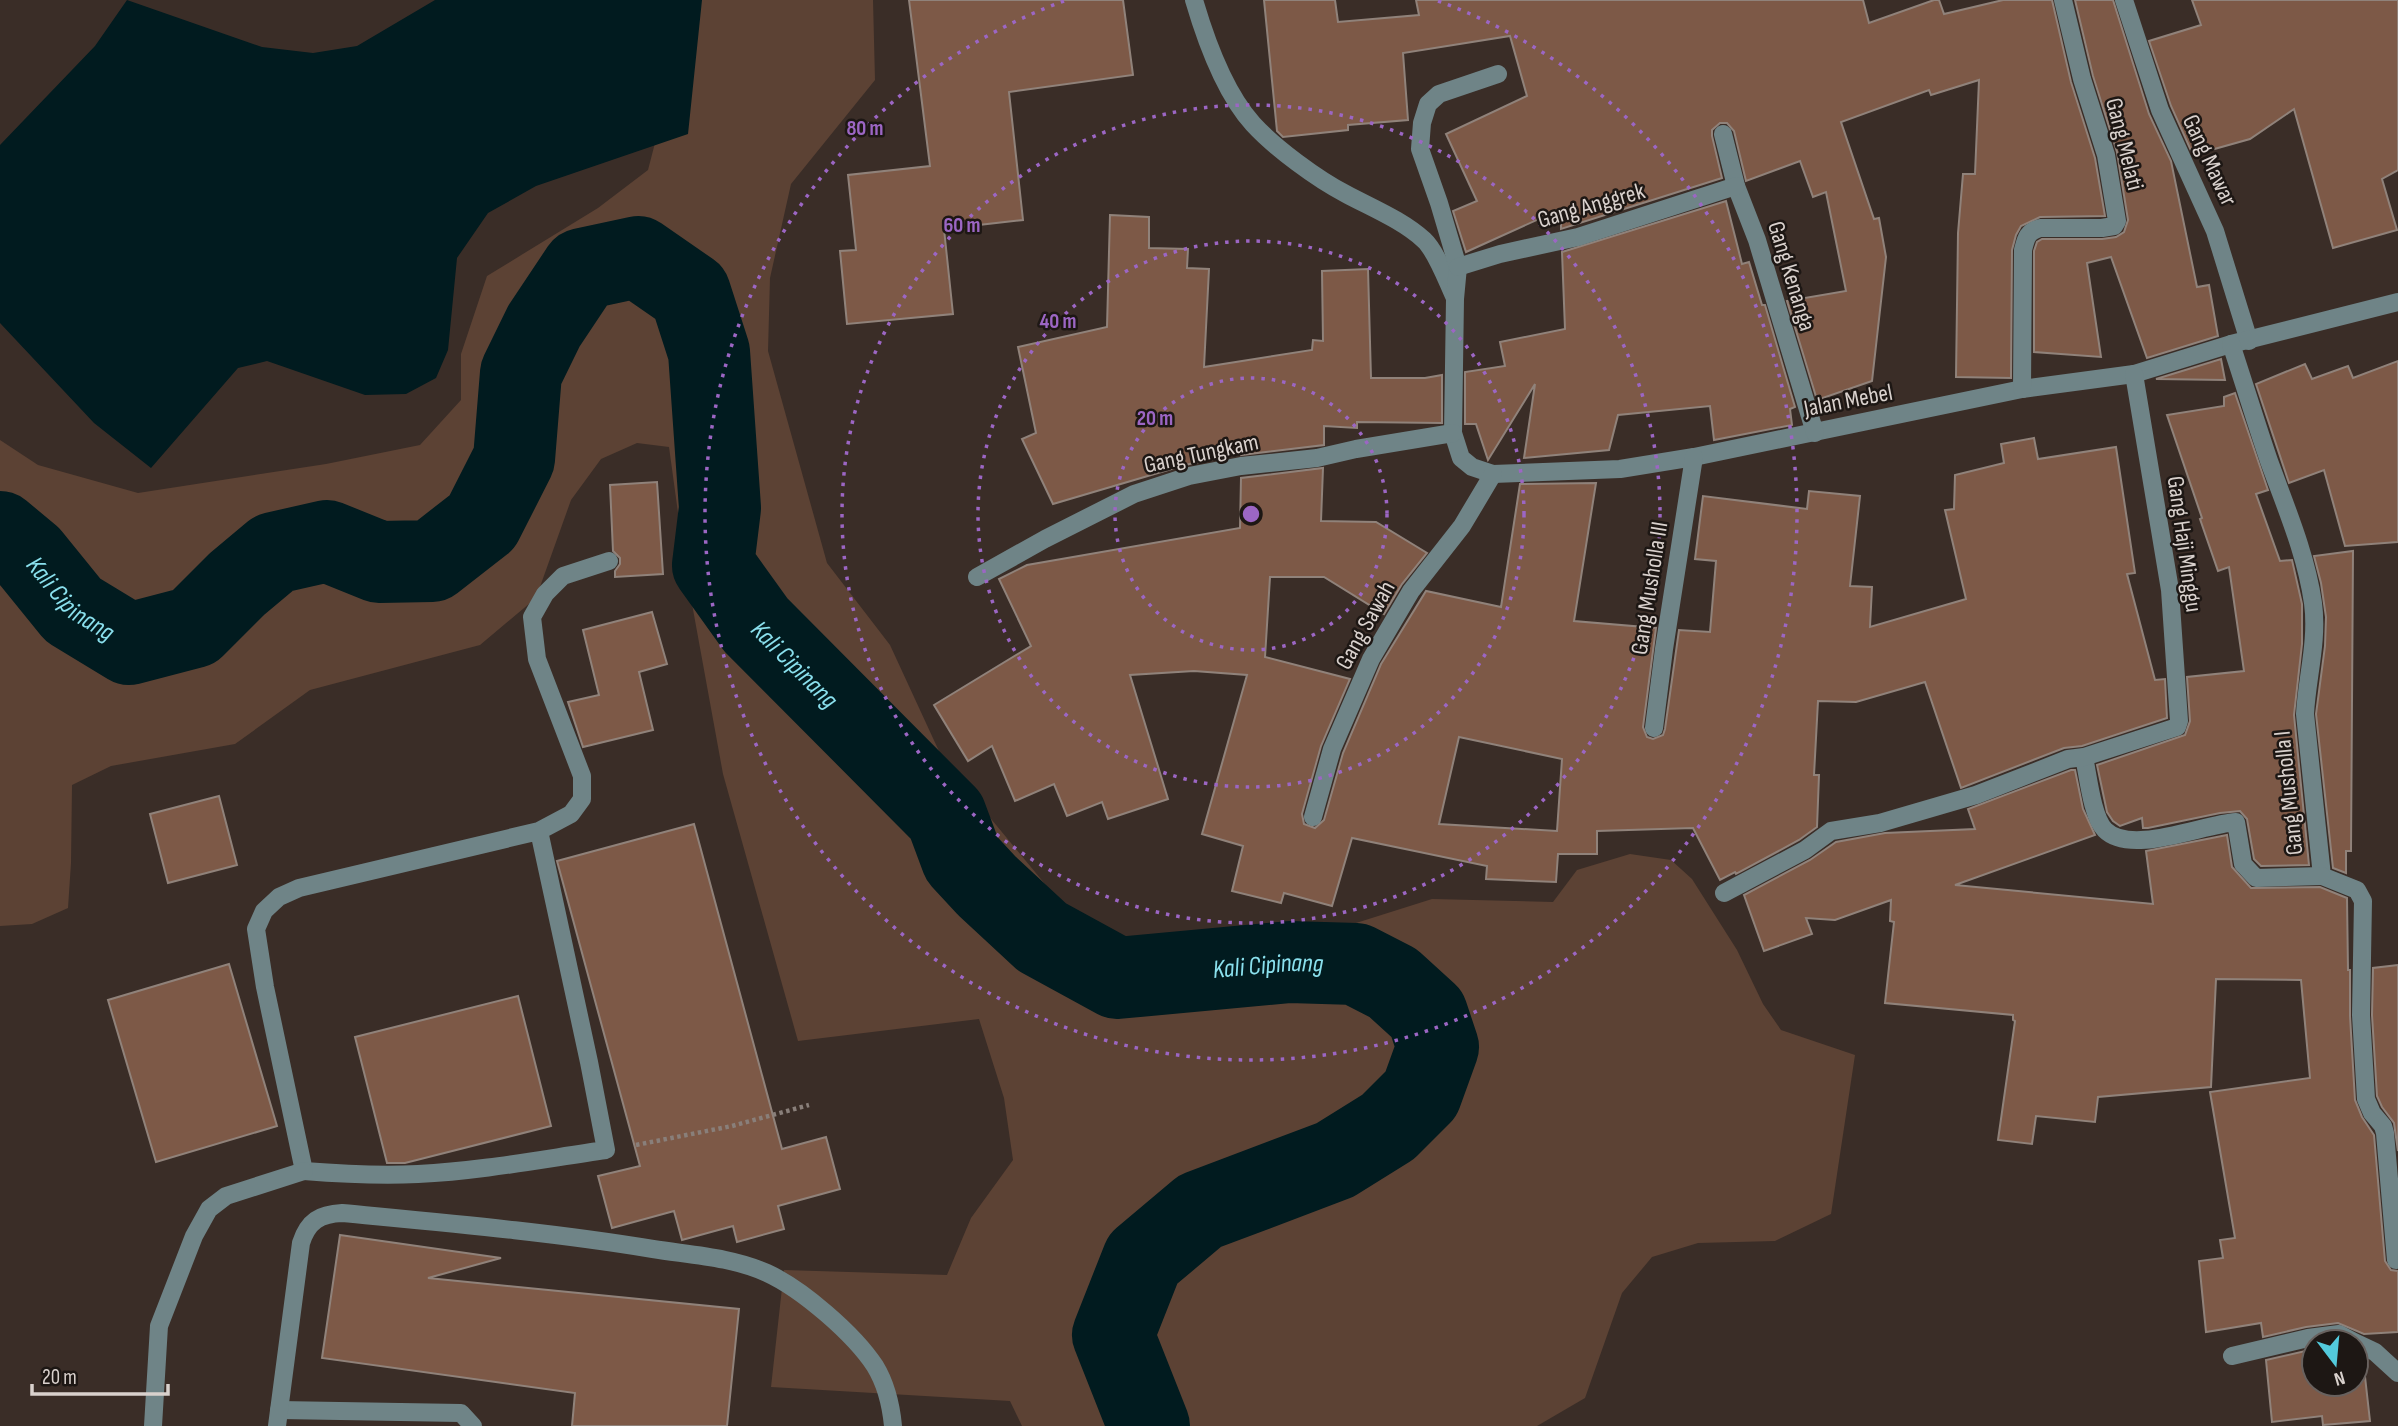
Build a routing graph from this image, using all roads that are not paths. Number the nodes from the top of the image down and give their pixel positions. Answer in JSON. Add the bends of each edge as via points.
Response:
{"nodes":[{"id":1,"x":1194,"y":0,"type":"edge"},
{"id":2,"x":2063,"y":0,"type":"edge"},
{"id":3,"x":2123,"y":0,"type":"edge"},
{"id":4,"x":1498,"y":74,"type":"dead end"},
{"id":5,"x":1723,"y":134,"type":"dead end"},
{"id":6,"x":1736,"y":186,"type":"junction"},
{"id":7,"x":1458,"y":267,"type":"junction"},
{"id":8,"x":1455,"y":299,"type":"junction"},
{"id":9,"x":2398,"y":302,"type":"edge"},
{"id":10,"x":2240,"y":343,"type":"junction"},
{"id":11,"x":2134,"y":374,"type":"junction"},
{"id":12,"x":2022,"y":389,"type":"junction"},
{"id":13,"x":1453,"y":433,"type":"junction"},
{"id":14,"x":1815,"y":433,"type":"junction"},
{"id":15,"x":1694,"y":457,"type":"junction"},
{"id":16,"x":1493,"y":474,"type":"junction"},
{"id":17,"x":609,"y":561,"type":"dead end"},
{"id":18,"x":977,"y":577,"type":"dead end"},
{"id":19,"x":1654,"y":727,"type":"dead end"},
{"id":20,"x":2084,"y":757,"type":"junction"},
{"id":21,"x":1313,"y":817,"type":"dead end"},
{"id":22,"x":539,"y":831,"type":"junction"},
{"id":23,"x":2322,"y":876,"type":"junction"},
{"id":24,"x":1724,"y":893,"type":"dead end"},
{"id":25,"x":304,"y":1171,"type":"junction"},
{"id":26,"x":2396,"y":1260,"type":"dead end"},
{"id":27,"x":2300,"y":1340,"type":"edge"},
{"id":28,"x":2370,"y":1350,"type":"edge"},
{"id":29,"x":2232,"y":1356,"type":"dead end"},
{"id":30,"x":2398,"y":1373,"type":"edge"},
{"id":31,"x":278,"y":1418,"type":"edge"},
{"id":32,"x":153,"y":1426,"type":"edge"},
{"id":33,"x":473,"y":1426,"type":"edge"},
{"id":34,"x":893,"y":1426,"type":"edge"}],
"edges":[{"from":1,"to":8,"type":"street","via":[[1227,85],[1252,124],[1331,185],[1426,241]]},
{"from":2,"to":12,"type":"street","name":"Gang Melati","via":[[2106,155],[2117,221],[2102,228],[2040,228],[2026,237]]},
{"from":3,"to":10,"type":"street","name":"Gang Mawar","via":[[2160,110],[2215,231]]},
{"from":4,"to":7,"type":"street","via":[[1438,94],[1428,104],[1422,123],[1420,149]]},
{"from":5,"to":6,"type":"street","name":"Gang Kenanga"},
{"from":6,"to":7,"type":"street","name":"Gang Anggrek","via":[[1578,237]]},
{"from":6,"to":14,"type":"street","name":"Gang Kenanga","via":[[1757,240]]},
{"from":7,"to":8,"type":"street"},
{"from":8,"to":13,"type":"street","name":"Jalan Mebel"},
{"from":9,"to":10,"type":"street","name":"Jalan Mebel"},
{"from":10,"to":11,"type":"street","name":"Jalan Mebel"},
{"from":10,"to":23,"type":"street","name":"Gang Musholla I","via":[[2263,443],[2304,555],[2313,605],[2314,650],[2305,715]]},
{"from":11,"to":12,"type":"street","name":"Jalan Mebel"},
{"from":11,"to":20,"type":"street","name":"Gang Haji Minggu","via":[[2170,590],[2179,721],[2177,727]]},
{"from":12,"to":14,"type":"street","name":"Jalan Mebel"},
{"from":13,"to":16,"type":"street","name":"Jalan Mebel","via":[[1461,458]]},
{"from":13,"to":18,"type":"street","name":"Gang Tungkam","via":[[1189,476],[1134,494]]},
{"from":14,"to":15,"type":"street","name":"Jalan Mebel"},
{"from":15,"to":16,"type":"street","name":"Jalan Mebel","via":[[1620,469]]},
{"from":15,"to":19,"type":"street","name":"Gang Musholla III"},
{"from":16,"to":21,"type":"street","name":"Gang Sawah","via":[[1462,526],[1411,591],[1371,659],[1332,748]]},
{"from":17,"to":22,"type":"street","via":[[563,576],[545,594],[532,617],[537,659],[582,776],[582,799],[571,814]]},
{"from":20,"to":23,"type":"street","via":[[2104,829],[2124,840],[2168,837],[2236,822],[2243,864],[2256,878]]},
{"from":20,"to":24,"type":"street","via":[[1976,795],[1880,823],[1831,831]]},
{"from":22,"to":25,"type":"street","via":[[299,888],[264,911],[256,929]]},
{"from":22,"to":25,"type":"street","via":[[606,1150],[420,1174]]},
{"from":23,"to":26,"type":"street","name":"Gang Musholla I","via":[[2357,890],[2363,901],[2361,1015],[2366,1099],[2385,1133]]},
{"from":25,"to":32,"type":"street","via":[[226,1196],[209,1209],[159,1326]]},
{"from":27,"to":29,"type":"street"},
{"from":28,"to":30,"type":"street"},
{"from":31,"to":33,"type":"street","via":[[461,1413]]},
{"from":31,"to":34,"type":"street","via":[[301,1243],[313,1220],[342,1213],[566,1234],[735,1262],[765,1272],[789,1284],[853,1339],[875,1366],[889,1396]]}]}
